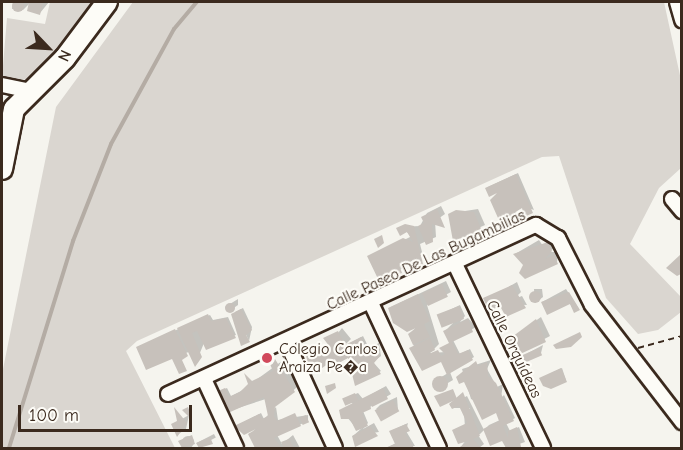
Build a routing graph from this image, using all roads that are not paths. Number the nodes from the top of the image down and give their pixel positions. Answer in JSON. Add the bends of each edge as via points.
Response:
{"nodes":[{"id":1,"x":107,"y":2,"type":"edge"},
{"id":2,"x":677,"y":2,"type":"edge"},
{"id":3,"x":681,"y":20,"type":"edge"},
{"id":4,"x":2,"y":85,"type":"edge"},
{"id":5,"x":26,"y":90,"type":"junction"},
{"id":6,"x":2,"y":166,"type":"edge"},
{"id":7,"x":672,"y":199,"type":"dead end"},
{"id":8,"x":681,"y":211,"type":"edge"},
{"id":9,"x":455,"y":264,"type":"junction"},
{"id":10,"x":371,"y":303,"type":"junction"},
{"id":11,"x":287,"y":343,"type":"junction"},
{"id":12,"x":204,"y":379,"type":"junction"},
{"id":13,"x":168,"y":394,"type":"dead end"},
{"id":14,"x":681,"y":422,"type":"edge"},
{"id":15,"x":236,"y":448,"type":"edge"},
{"id":16,"x":335,"y":448,"type":"edge"},
{"id":17,"x":439,"y":448,"type":"edge"},
{"id":18,"x":543,"y":448,"type":"edge"}],
"edges":[{"from":1,"to":5,"type":"street","via":[[65,58]]},
{"from":2,"to":3,"type":"street"},
{"from":4,"to":5,"type":"street"},
{"from":5,"to":6,"type":"street","via":[[14,108]]},
{"from":7,"to":8,"type":"street"},
{"from":9,"to":10,"type":"street","name":"Calle Paseo De Las Bugambilias"},
{"from":9,"to":14,"type":"street","name":"Calle Paseo De Las Bugambilias","via":[[536,225],[549,229],[625,353]]},
{"from":9,"to":18,"type":"street","name":"Calle Orquídeas"},
{"from":10,"to":11,"type":"street","name":"Calle Paseo De Las Bugambilias"},
{"from":10,"to":17,"type":"street"},
{"from":11,"to":12,"type":"street","name":"Calle Paseo De Las Bugambilias"},
{"from":11,"to":16,"type":"street"},
{"from":12,"to":13,"type":"street","name":"Calle Paseo De Las Bugambilias"},
{"from":12,"to":15,"type":"street"}]}
